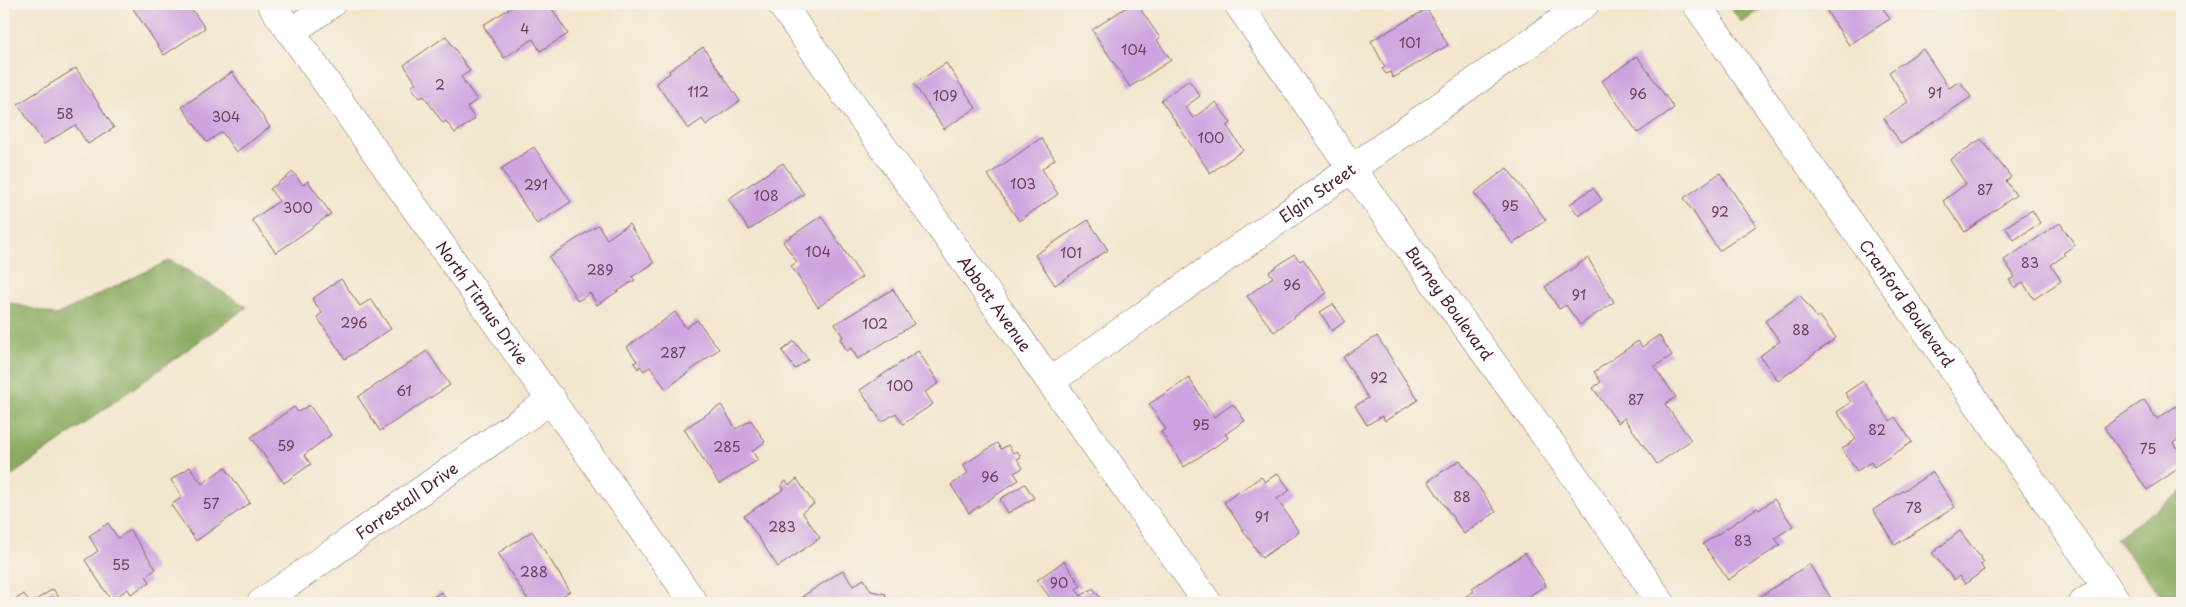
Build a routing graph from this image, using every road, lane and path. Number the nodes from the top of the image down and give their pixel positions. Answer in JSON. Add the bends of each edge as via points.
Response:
{"nodes":[{"id":1,"x":271,"y":4,"type":"edge"},
{"id":2,"x":331,"y":4,"type":"edge"},
{"id":3,"x":781,"y":4,"type":"edge"},
{"id":4,"x":1238,"y":4,"type":"edge"},
{"id":5,"x":1585,"y":4,"type":"edge"},
{"id":6,"x":1696,"y":4,"type":"edge"},
{"id":7,"x":291,"y":32,"type":"junction"},
{"id":8,"x":1352,"y":169,"type":"junction"},
{"id":9,"x":1051,"y":381,"type":"junction"},
{"id":10,"x":552,"y":399,"type":"junction"},
{"id":11,"x":2112,"y":595,"type":"edge"},
{"id":12,"x":261,"y":603,"type":"edge"},
{"id":13,"x":694,"y":603,"type":"edge"},
{"id":14,"x":1208,"y":603,"type":"edge"},
{"id":15,"x":1661,"y":603,"type":"edge"},
{"id":16,"x":2083,"y":603,"type":"edge"}],
"edges":[{"from":1,"to":7,"type":"street","name":"North Titmus Drive"},
{"from":2,"to":7,"type":"street"},
{"from":3,"to":9,"type":"street","name":"Abbott Avenue"},
{"from":4,"to":8,"type":"street","name":"Burney Boulevard"},
{"from":5,"to":8,"type":"street","name":"Elgin Street"},
{"from":6,"to":11,"type":"street","name":"Cranford Boulevard"},
{"from":7,"to":10,"type":"street","name":"North Titmus Drive"},
{"from":8,"to":9,"type":"street","name":"Elgin Street"},
{"from":8,"to":15,"type":"street","name":"Burney Boulevard","via":[[1586,492]]},
{"from":9,"to":14,"type":"street","name":"Abbott Avenue"},
{"from":10,"to":12,"type":"street","name":"Forrestall Drive"},
{"from":10,"to":13,"type":"street","name":"North Titmus Drive"},
{"from":11,"to":16,"type":"street"}]}
